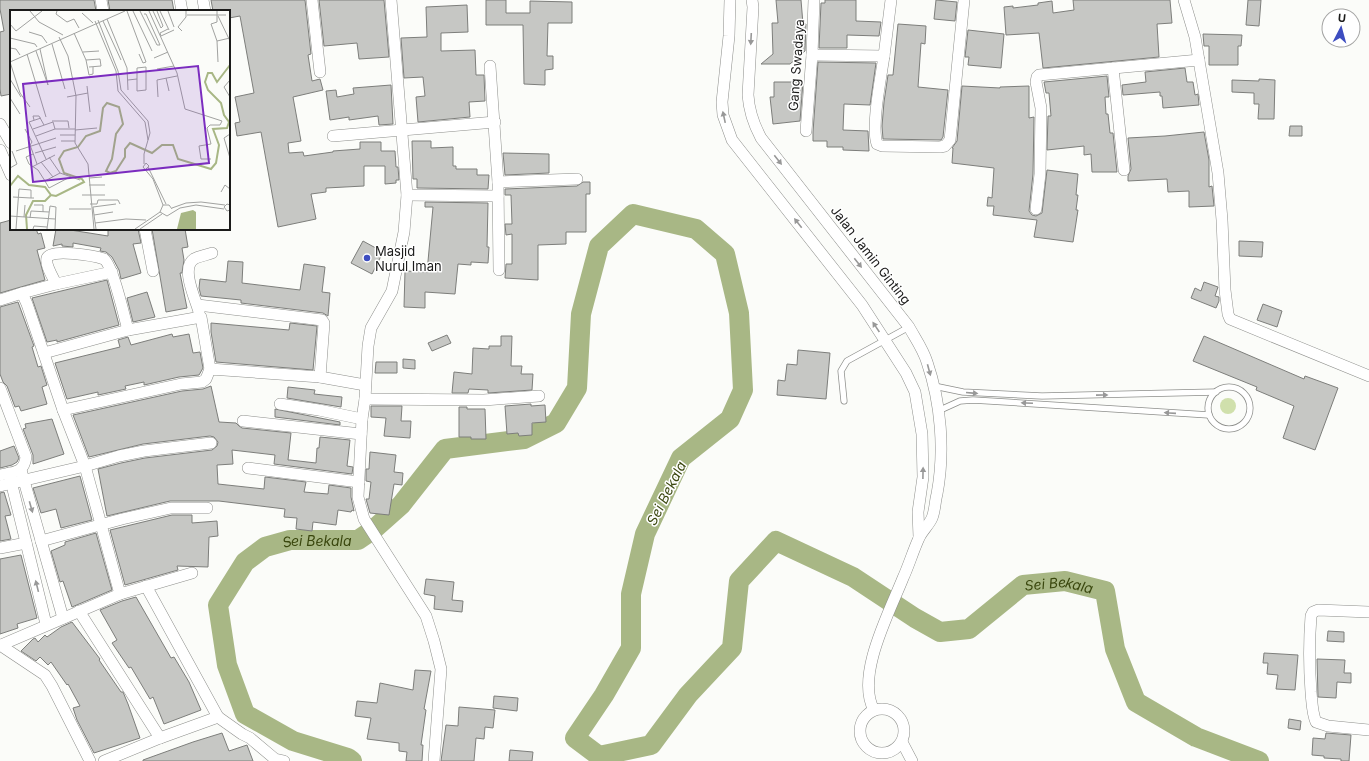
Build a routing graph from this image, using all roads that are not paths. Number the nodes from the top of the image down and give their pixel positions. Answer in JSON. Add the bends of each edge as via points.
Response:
{"nodes":[{"id":1,"x":101,"y":0,"type":"edge"},
{"id":2,"x":180,"y":0,"type":"edge"},
{"id":3,"x":203,"y":0,"type":"edge"},
{"id":4,"x":312,"y":0,"type":"edge"},
{"id":5,"x":391,"y":0,"type":"edge"},
{"id":6,"x":730,"y":0,"type":"edge"},
{"id":7,"x":752,"y":0,"type":"edge"},
{"id":8,"x":814,"y":0,"type":"edge"},
{"id":9,"x":891,"y":0,"type":"edge"},
{"id":10,"x":964,"y":0,"type":"edge"},
{"id":11,"x":1184,"y":0,"type":"edge"},
{"id":12,"x":103,"y":10,"type":"edge"},
{"id":13,"x":182,"y":10,"type":"edge"},
{"id":14,"x":205,"y":10,"type":"edge"},
{"id":15,"x":812,"y":55,"type":"junction"},
{"id":16,"x":884,"y":56,"type":"junction"},
{"id":17,"x":1199,"y":60,"type":"junction"},
{"id":18,"x":490,"y":66,"type":"dead end"},
{"id":19,"x":1113,"y":68,"type":"junction"},
{"id":20,"x":320,"y":72,"type":"dead end"},
{"id":21,"x":495,"y":122,"type":"junction"},
{"id":22,"x":0,"y":124,"type":"edge"},
{"id":23,"x":402,"y":131,"type":"junction"},
{"id":24,"x":806,"y":131,"type":"dead end"},
{"id":25,"x":333,"y":136,"type":"dead end"},
{"id":26,"x":10,"y":141,"type":"edge"},
{"id":27,"x":0,"y":150,"type":"edge"},
{"id":28,"x":1124,"y":170,"type":"dead end"},
{"id":29,"x":10,"y":173,"type":"edge"},
{"id":30,"x":576,"y":179,"type":"dead end"},
{"id":31,"x":498,"y":182,"type":"junction"},
{"id":32,"x":407,"y":195,"type":"junction"},
{"id":33,"x":498,"y":196,"type":"junction"},
{"id":34,"x":1036,"y":209,"type":"dead end"},
{"id":35,"x":145,"y":230,"type":"edge"},
{"id":36,"x":212,"y":253,"type":"dead end"},
{"id":37,"x":499,"y":270,"type":"dead end"},
{"id":38,"x":153,"y":271,"type":"dead end"},
{"id":39,"x":112,"y":272,"type":"junction"},
{"id":40,"x":56,"y":284,"type":"junction"},
{"id":41,"x":22,"y":293,"type":"junction"},
{"id":42,"x":0,"y":300,"type":"edge"},
{"id":43,"x":198,"y":305,"type":"junction"},
{"id":44,"x":200,"y":317,"type":"junction"},
{"id":45,"x":909,"y":327,"type":"junction"},
{"id":46,"x":128,"y":330,"type":"junction"},
{"id":47,"x":885,"y":340,"type":"junction"},
{"id":48,"x":44,"y":353,"type":"junction"},
{"id":49,"x":210,"y":369,"type":"junction"},
{"id":50,"x":1369,"y":376,"type":"edge"},
{"id":51,"x":320,"y":377,"type":"junction"},
{"id":52,"x":365,"y":385,"type":"junction"},
{"id":53,"x":934,"y":386,"type":"junction"},
{"id":54,"x":0,"y":388,"type":"edge"},
{"id":55,"x":1216,"y":392,"type":"junction"},
{"id":56,"x":539,"y":396,"type":"dead end"},
{"id":57,"x":1042,"y":396,"type":"junction"},
{"id":58,"x":365,"y":399,"type":"junction"},
{"id":59,"x":844,"y":401,"type":"dead end"},
{"id":60,"x":280,"y":404,"type":"dead end"},
{"id":61,"x":1042,"y":404,"type":"junction"},
{"id":62,"x":63,"y":410,"type":"junction"},
{"id":63,"x":938,"y":411,"type":"junction"},
{"id":64,"x":1209,"y":415,"type":"junction"},
{"id":65,"x":362,"y":419,"type":"junction"},
{"id":66,"x":243,"y":421,"type":"dead end"},
{"id":67,"x":361,"y":434,"type":"junction"},
{"id":68,"x":211,"y":443,"type":"dead end"},
{"id":69,"x":85,"y":466,"type":"junction"},
{"id":70,"x":248,"y":468,"type":"dead end"},
{"id":71,"x":21,"y":470,"type":"junction"},
{"id":72,"x":7,"y":477,"type":"edge"},
{"id":73,"x":24,"y":481,"type":"junction"},
{"id":74,"x":359,"y":482,"type":"junction"},
{"id":75,"x":0,"y":486,"type":"edge"},
{"id":76,"x":207,"y":508,"type":"dead end"},
{"id":77,"x":101,"y":526,"type":"junction"},
{"id":78,"x":919,"y":537,"type":"junction"},
{"id":79,"x":41,"y":541,"type":"junction"},
{"id":80,"x":26,"y":543,"type":"junction"},
{"id":81,"x":0,"y":548,"type":"edge"},
{"id":82,"x":192,"y":572,"type":"dead end"},
{"id":83,"x":146,"y":586,"type":"junction"},
{"id":84,"x":120,"y":594,"type":"junction"},
{"id":85,"x":79,"y":611,"type":"junction"},
{"id":86,"x":1369,"y":612,"type":"edge"},
{"id":87,"x":63,"y":618,"type":"junction"},
{"id":88,"x":46,"y":624,"type":"junction"},
{"id":89,"x":0,"y":645,"type":"edge"},
{"id":90,"x":874,"y":710,"type":"junction"},
{"id":91,"x":218,"y":717,"type":"junction"},
{"id":92,"x":1369,"y":730,"type":"edge"},
{"id":93,"x":160,"y":738,"type":"junction"},
{"id":94,"x":902,"y":742,"type":"junction"},
{"id":95,"x":882,"y":757,"type":"edge"},
{"id":96,"x":277,"y":760,"type":"edge"},
{"id":97,"x":90,"y":761,"type":"edge"},
{"id":98,"x":104,"y":761,"type":"edge"},
{"id":99,"x":434,"y":761,"type":"edge"},
{"id":100,"x":912,"y":761,"type":"edge"}],
"edges":[{"from":1,"to":12,"type":"street"},
{"from":2,"to":13,"type":"street"},
{"from":3,"to":14,"type":"street"},
{"from":4,"to":20,"type":"street"},
{"from":5,"to":23,"type":"street"},
{"from":47,"to":6,"type":"street","name":"Jalan Jamin Ginting","one_way":true,"via":[[862,305],[732,140],[723,115],[722,102]]},
{"from":7,"to":45,"type":"street","name":"Jalan Jamin Ginting","one_way":true,"via":[[748,95],[753,123],[761,138]]},
{"from":8,"to":15,"type":"street","name":"Gang Swadaya"},
{"from":9,"to":16,"type":"street"},
{"from":10,"to":16,"type":"street","via":[[950,140],[945,146],[877,144],[876,118]]},
{"from":11,"to":17,"type":"street"},
{"from":15,"to":16,"type":"street"},
{"from":15,"to":24,"type":"street","name":"Gang Swadaya"},
{"from":17,"to":19,"type":"street"},
{"from":17,"to":50,"type":"street","via":[[1218,172],[1225,290],[1230,319]]},
{"from":18,"to":21,"type":"street"},
{"from":19,"to":28,"type":"street"},
{"from":19,"to":34,"type":"street","via":[[1044,74],[1037,77],[1041,108],[1041,152]]},
{"from":21,"to":23,"type":"street"},
{"from":21,"to":31,"type":"street"},
{"from":22,"to":26,"type":"street"},
{"from":23,"to":25,"type":"street"},
{"from":23,"to":32,"type":"street"},
{"from":27,"to":29,"type":"street"},
{"from":30,"to":31,"type":"street"},
{"from":31,"to":33,"type":"street"},
{"from":32,"to":33,"type":"street"},
{"from":32,"to":52,"type":"street","via":[[404,232],[392,291],[371,328]]},
{"from":33,"to":37,"type":"street"},
{"from":35,"to":38,"type":"street"},
{"from":36,"to":43,"type":"street","via":[[195,258],[189,269],[188,278]]},
{"from":39,"to":40,"type":"street"},
{"from":39,"to":40,"type":"street","via":[[107,261],[100,257],[52,253],[46,258]]},
{"from":39,"to":46,"type":"street"},
{"from":40,"to":41,"type":"street"},
{"from":41,"to":42,"type":"street"},
{"from":41,"to":48,"type":"street"},
{"from":43,"to":44,"type":"street"},
{"from":43,"to":51,"type":"street","via":[[322,320],[324,324]]},
{"from":44,"to":46,"type":"street"},
{"from":44,"to":49,"type":"street"},
{"from":45,"to":47,"type":"lane"},
{"from":45,"to":53,"type":"street","name":"Jalan Jamin Ginting","one_way":true,"via":[[927,361]]},
{"from":46,"to":48,"type":"street"},
{"from":47,"to":59,"type":"lane","via":[[844,364],[841,371]]},
{"from":78,"to":47,"type":"street","name":"Jalan Jamin Ginting","one_way":true,"via":[[918,512],[923,477],[922,434],[915,392]]},
{"from":48,"to":62,"type":"street"},
{"from":49,"to":51,"type":"street"},
{"from":49,"to":62,"type":"street","via":[[202,382],[181,384]]},
{"from":51,"to":52,"type":"street"},
{"from":52,"to":58,"type":"street"},
{"from":53,"to":57,"type":"lane","one_way":true,"via":[[963,392]]},
{"from":53,"to":63,"type":"street","name":"Jalan Jamin Ginting"},
{"from":54,"to":71,"type":"street","via":[[26,457]]},
{"from":57,"to":55,"type":"lane","one_way":true},
{"from":55,"to":64,"type":"lane","via":[[1209,402]]},
{"from":55,"to":64,"type":"lane","via":[[1228,387],[1241,391],[1249,401],[1249,414],[1242,425],[1230,429],[1217,425]]},
{"from":56,"to":58,"type":"street","via":[[484,400]]},
{"from":57,"to":61,"type":"lane"},
{"from":58,"to":65,"type":"street"},
{"from":60,"to":65,"type":"street"},
{"from":61,"to":63,"type":"lane","one_way":true,"via":[[973,400],[960,401]]},
{"from":64,"to":61,"type":"lane","one_way":true},
{"from":62,"to":69,"type":"street"},
{"from":63,"to":78,"type":"street","name":"Jalan Jamin Ginting","via":[[941,433],[940,478],[932,518]]},
{"from":65,"to":67,"type":"street"},
{"from":66,"to":67,"type":"street"},
{"from":67,"to":74,"type":"street"},
{"from":68,"to":69,"type":"street","via":[[144,451]]},
{"from":69,"to":73,"type":"street"},
{"from":69,"to":77,"type":"street"},
{"from":70,"to":74,"type":"street"},
{"from":71,"to":72,"type":"street"},
{"from":71,"to":73,"type":"street"},
{"from":72,"to":73,"type":"street"},
{"from":72,"to":75,"type":"street"},
{"from":72,"to":80,"type":"street"},
{"from":73,"to":79,"type":"street","one_way":true},
{"from":74,"to":99,"type":"street","via":[[358,497],[364,519],[426,616],[441,669]]},
{"from":76,"to":77,"type":"street","via":[[171,508]]},
{"from":77,"to":79,"type":"street"},
{"from":77,"to":84,"type":"street"},
{"from":78,"to":90,"type":"street","name":"Jalan Jamin Ginting","via":[[877,640],[868,680],[868,692]]},
{"from":79,"to":87,"type":"street"},
{"from":80,"to":81,"type":"street"},
{"from":88,"to":80,"type":"street","one_way":true},
{"from":82,"to":83,"type":"street"},
{"from":83,"to":84,"type":"street"},
{"from":83,"to":91,"type":"street"},
{"from":84,"to":85,"type":"street"},
{"from":85,"to":87,"type":"street"},
{"from":85,"to":93,"type":"street"},
{"from":86,"to":92,"type":"street","via":[[1314,612],[1311,622],[1310,674],[1313,716],[1316,722],[1328,726]]},
{"from":87,"to":88,"type":"street"},
{"from":88,"to":89,"type":"street"},
{"from":89,"to":97,"type":"street","via":[[45,675]]},
{"from":90,"to":94,"type":"street","via":[[886,709],[900,718],[904,725]]},
{"from":90,"to":95,"type":"street","via":[[868,713],[861,723],[860,736],[867,748]]},
{"from":91,"to":93,"type":"street"},
{"from":91,"to":96,"type":"street"},
{"from":93,"to":98,"type":"street"},
{"from":94,"to":95,"type":"street"},
{"from":94,"to":100,"type":"street"}]}
